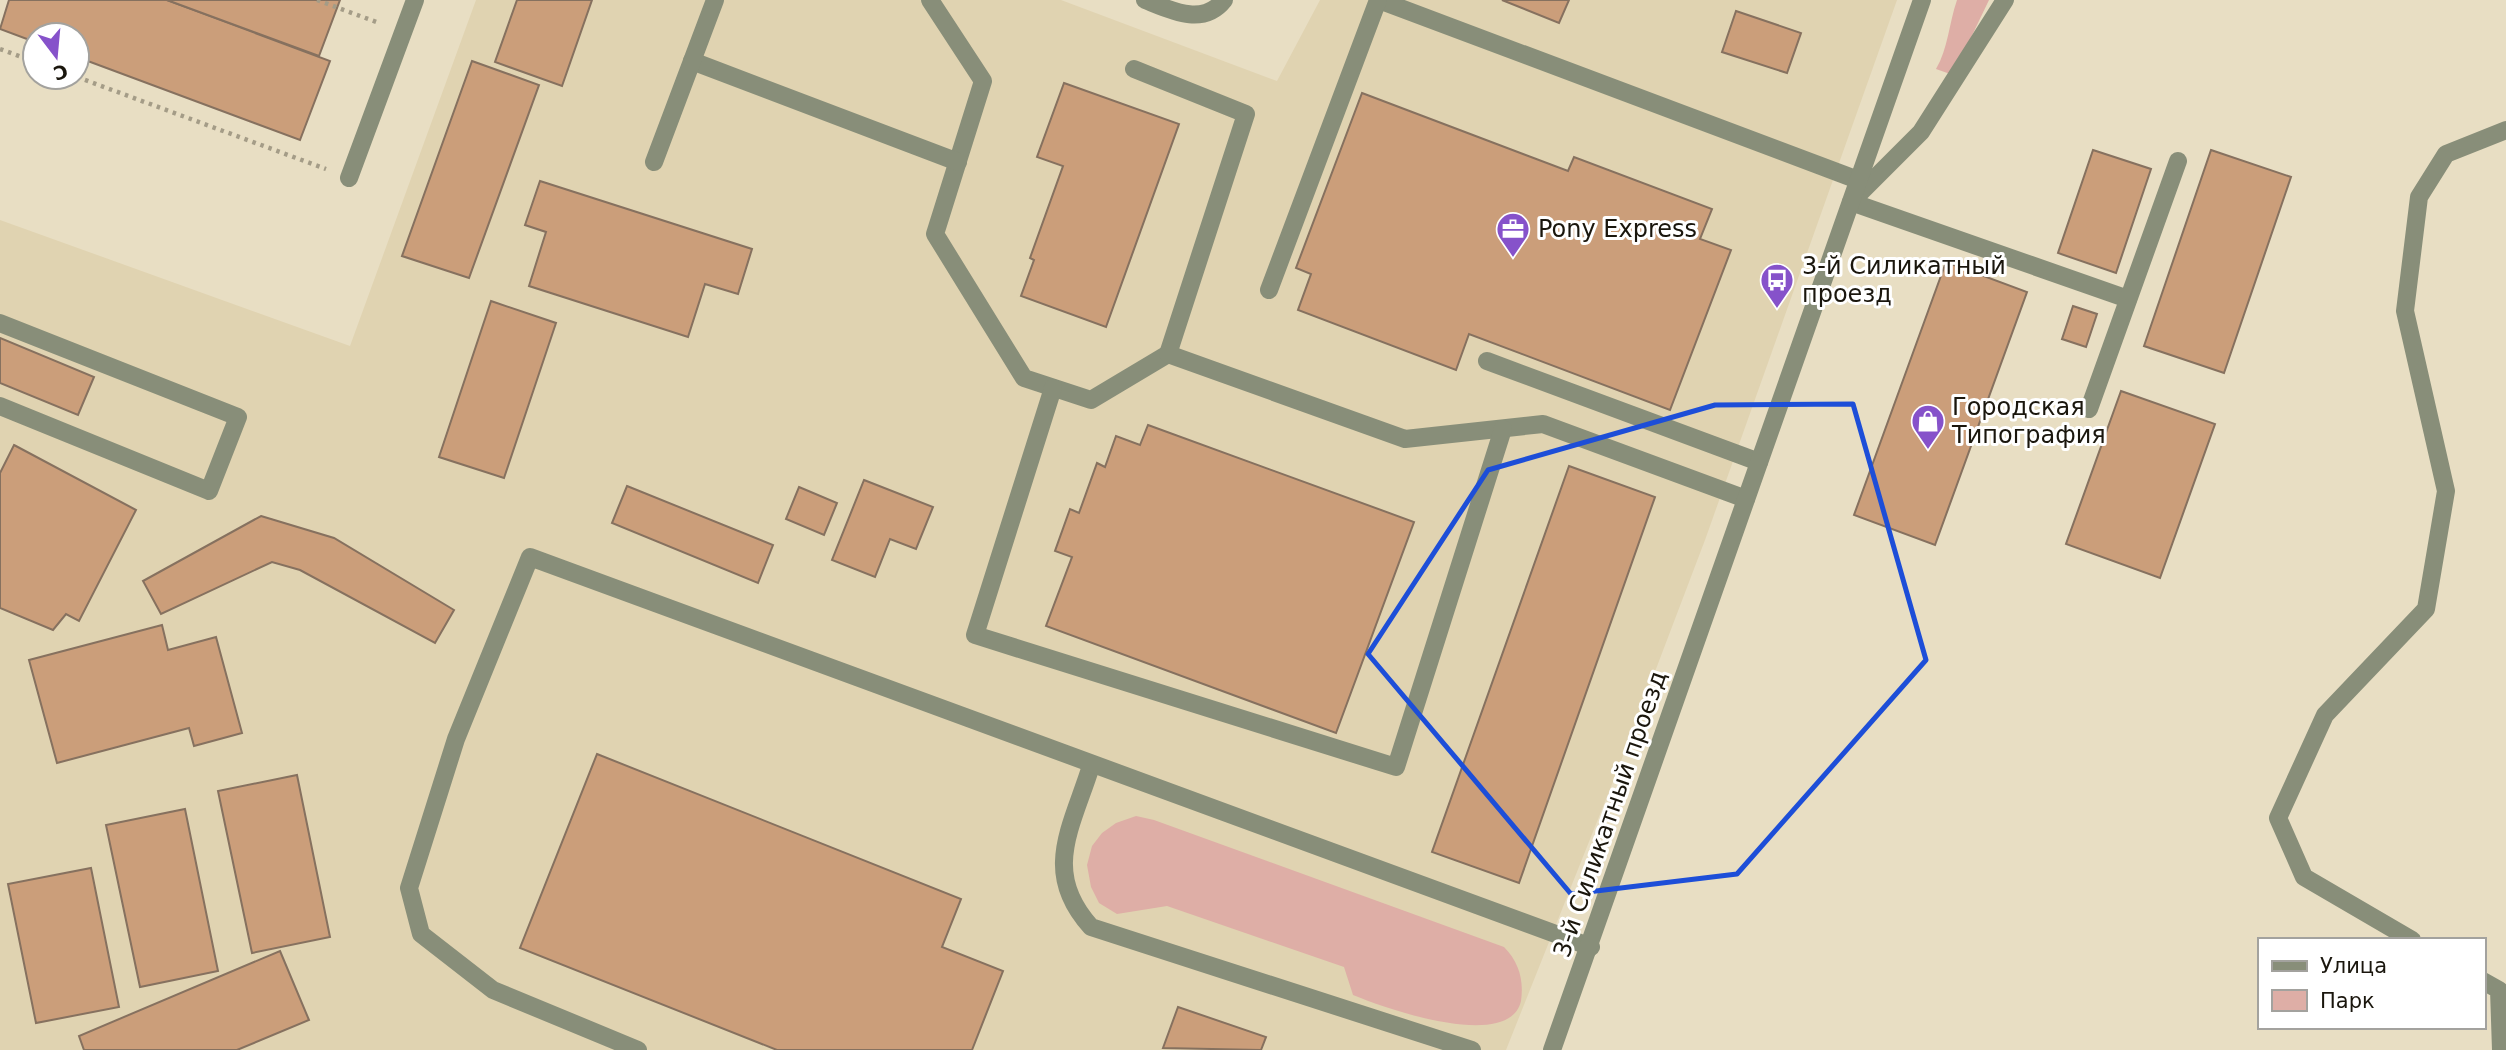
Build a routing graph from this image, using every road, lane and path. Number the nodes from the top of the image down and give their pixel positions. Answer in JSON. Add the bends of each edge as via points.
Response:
{"nodes":[{"id":1,"x":317,"y":0,"type":"edge"},
{"id":2,"x":415,"y":0,"type":"edge"},
{"id":3,"x":715,"y":0,"type":"edge"},
{"id":4,"x":930,"y":0,"type":"edge"},
{"id":5,"x":1145,"y":0,"type":"edge"},
{"id":6,"x":1224,"y":0,"type":"edge"},
{"id":7,"x":1378,"y":0,"type":"edge"},
{"id":8,"x":1922,"y":0,"type":"edge"},
{"id":9,"x":2005,"y":0,"type":"edge"},
{"id":10,"x":404,"y":32,"type":"junction"},
{"id":11,"x":0,"y":49,"type":"edge"},
{"id":12,"x":21,"y":57,"type":"edge"},
{"id":13,"x":692,"y":61,"type":"junction"},
{"id":14,"x":1133,"y":69,"type":"dead end"},
{"id":15,"x":91,"y":82,"type":"edge"},
{"id":16,"x":2506,"y":130,"type":"edge"},
{"id":17,"x":2178,"y":161,"type":"dead end"},
{"id":18,"x":654,"y":162,"type":"dead end"},
{"id":19,"x":958,"y":162,"type":"junction"},
{"id":20,"x":349,"y":177,"type":"joint"},
{"id":21,"x":1858,"y":180,"type":"junction"},
{"id":22,"x":1851,"y":202,"type":"junction"},
{"id":23,"x":1269,"y":290,"type":"dead end"},
{"id":24,"x":2128,"y":299,"type":"junction"},
{"id":25,"x":0,"y":323,"type":"edge"},
{"id":26,"x":1168,"y":354,"type":"junction"},
{"id":27,"x":1487,"y":361,"type":"dead end"},
{"id":28,"x":1053,"y":388,"type":"junction"},
{"id":29,"x":0,"y":406,"type":"edge"},
{"id":30,"x":2089,"y":409,"type":"dead end"},
{"id":31,"x":1503,"y":429,"type":"junction"},
{"id":32,"x":1759,"y":462,"type":"junction"},
{"id":33,"x":1746,"y":499,"type":"junction"},
{"id":34,"x":1091,"y":766,"type":"junction"},
{"id":35,"x":2409,"y":938,"type":"edge"},
{"id":36,"x":1591,"y":947,"type":"junction"},
{"id":37,"x":2485,"y":982,"type":"edge"},
{"id":38,"x":638,"y":1050,"type":"edge"},
{"id":39,"x":1472,"y":1050,"type":"edge"},
{"id":40,"x":1552,"y":1050,"type":"edge"},
{"id":41,"x":2501,"y":1050,"type":"edge"}],
"edges":[{"from":1,"to":10,"type":"path"},
{"from":2,"to":10,"type":"street"},
{"from":3,"to":13,"type":"street"},
{"from":4,"to":19,"type":"street","via":[[983,80]]},
{"from":5,"to":6,"type":"street","via":[[1191,15],[1210,12]]},
{"from":7,"to":21,"type":"street"},
{"from":7,"to":23,"type":"street"},
{"from":8,"to":21,"type":"street","name":"3-й Силикатный проезд"},
{"from":9,"to":22,"type":"street","via":[[1921,131]]},
{"from":10,"to":20,"type":"street"},
{"from":11,"to":12,"type":"path"},
{"from":13,"to":18,"type":"street"},
{"from":13,"to":19,"type":"street"},
{"from":14,"to":26,"type":"street","via":[[1246,114]]},
{"from":15,"to":20,"type":"path"},
{"from":16,"to":35,"type":"street","via":[[2446,154],[2419,197],[2405,310],[2446,491],[2426,609],[2325,715],[2278,818],[2304,877]]},
{"from":17,"to":24,"type":"street"},
{"from":19,"to":28,"type":"street","via":[[935,234],[1024,378]]},
{"from":21,"to":22,"type":"street","name":"3-й Силикатный проезд"},
{"from":22,"to":24,"type":"street"},
{"from":22,"to":32,"type":"street","name":"3-й Силикатный проезд"},
{"from":24,"to":30,"type":"street"},
{"from":25,"to":29,"type":"street","via":[[238,417],[209,491]]},
{"from":26,"to":28,"type":"street","via":[[1091,400]]},
{"from":26,"to":31,"type":"street","via":[[1405,439]]},
{"from":27,"to":32,"type":"street"},
{"from":28,"to":31,"type":"street","via":[[975,635],[1396,767]]},
{"from":31,"to":33,"type":"street","via":[[1543,424]]},
{"from":32,"to":33,"type":"street","name":"3-й Силикатный проезд"},
{"from":33,"to":36,"type":"street","name":"3-й Силикатный проезд"},
{"from":34,"to":36,"type":"street"},
{"from":34,"to":38,"type":"street","via":[[530,557],[456,739],[409,888],[421,934],[493,990]]},
{"from":34,"to":39,"type":"street","via":[[1062,869],[1065,890],[1091,927]]},
{"from":36,"to":40,"type":"street","name":"3-й Силикатный проезд"},
{"from":37,"to":41,"type":"street","via":[[2499,990]]}]}
